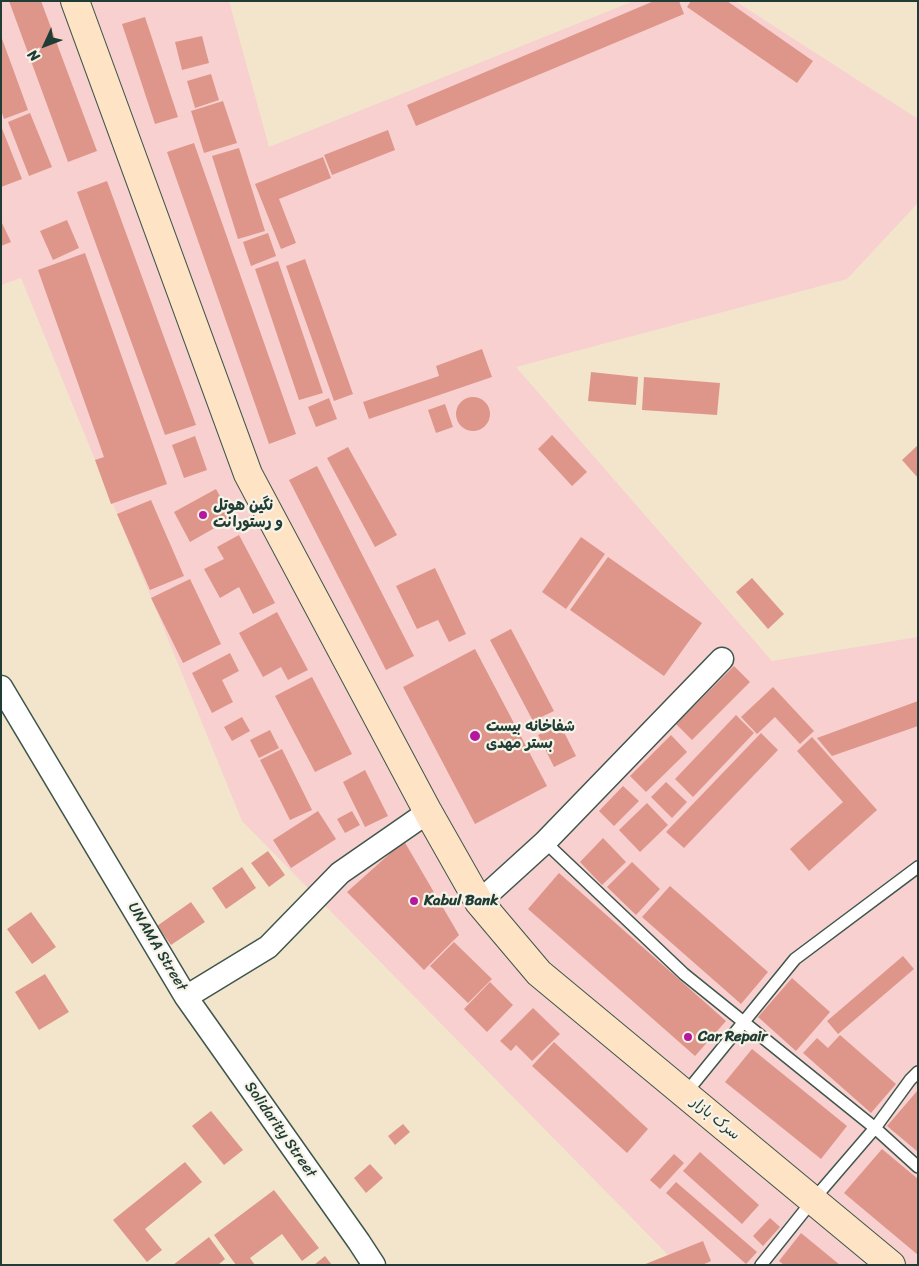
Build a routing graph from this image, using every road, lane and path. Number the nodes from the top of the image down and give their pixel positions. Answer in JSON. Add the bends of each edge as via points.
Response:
{"nodes":[{"id":1,"x":75,"y":1,"type":"edge"},
{"id":2,"x":722,"y":660,"type":"dead end"},
{"id":3,"x":1,"y":687,"type":"edge"},
{"id":4,"x":428,"y":812,"type":"junction"},
{"id":5,"x":545,"y":842,"type":"junction"},
{"id":6,"x":918,"y":868,"type":"edge"},
{"id":7,"x":479,"y":902,"type":"junction"},
{"id":8,"x":186,"y":997,"type":"junction"},
{"id":9,"x":744,"y":1022,"type":"junction"},
{"id":10,"x":918,"y":1072,"type":"edge"},
{"id":11,"x":685,"y":1094,"type":"junction"},
{"id":12,"x":874,"y":1128,"type":"junction"},
{"id":13,"x":918,"y":1167,"type":"edge"},
{"id":14,"x":813,"y":1200,"type":"junction"},
{"id":15,"x":374,"y":1265,"type":"edge"},
{"id":16,"x":761,"y":1265,"type":"edge"},
{"id":17,"x":891,"y":1265,"type":"edge"}],
"edges":[{"from":1,"to":4,"type":"main road","name":"سرک بازار","via":[[248,474]]},
{"from":2,"to":5,"type":"street"},
{"from":3,"to":8,"type":"street","name":"UNAMA Street"},
{"from":4,"to":7,"type":"main road","name":"سرک بازار"},
{"from":4,"to":8,"type":"street","name":"UNAMA Street","via":[[340,873],[268,948]]},
{"from":5,"to":7,"type":"street"},
{"from":5,"to":9,"type":"lane","via":[[684,974]]},
{"from":6,"to":9,"type":"lane","via":[[795,959]]},
{"from":7,"to":11,"type":"main road","name":"سرک بازار","via":[[539,974]]},
{"from":8,"to":15,"type":"street","name":"Solidarity Street"},
{"from":9,"to":11,"type":"lane"},
{"from":9,"to":12,"type":"lane"},
{"from":10,"to":12,"type":"lane"},
{"from":11,"to":14,"type":"main road","name":"سرک بازار"},
{"from":12,"to":13,"type":"lane"},
{"from":12,"to":14,"type":"lane"},
{"from":14,"to":16,"type":"lane"},
{"from":14,"to":17,"type":"main road","name":"سرک بازار"}]}
